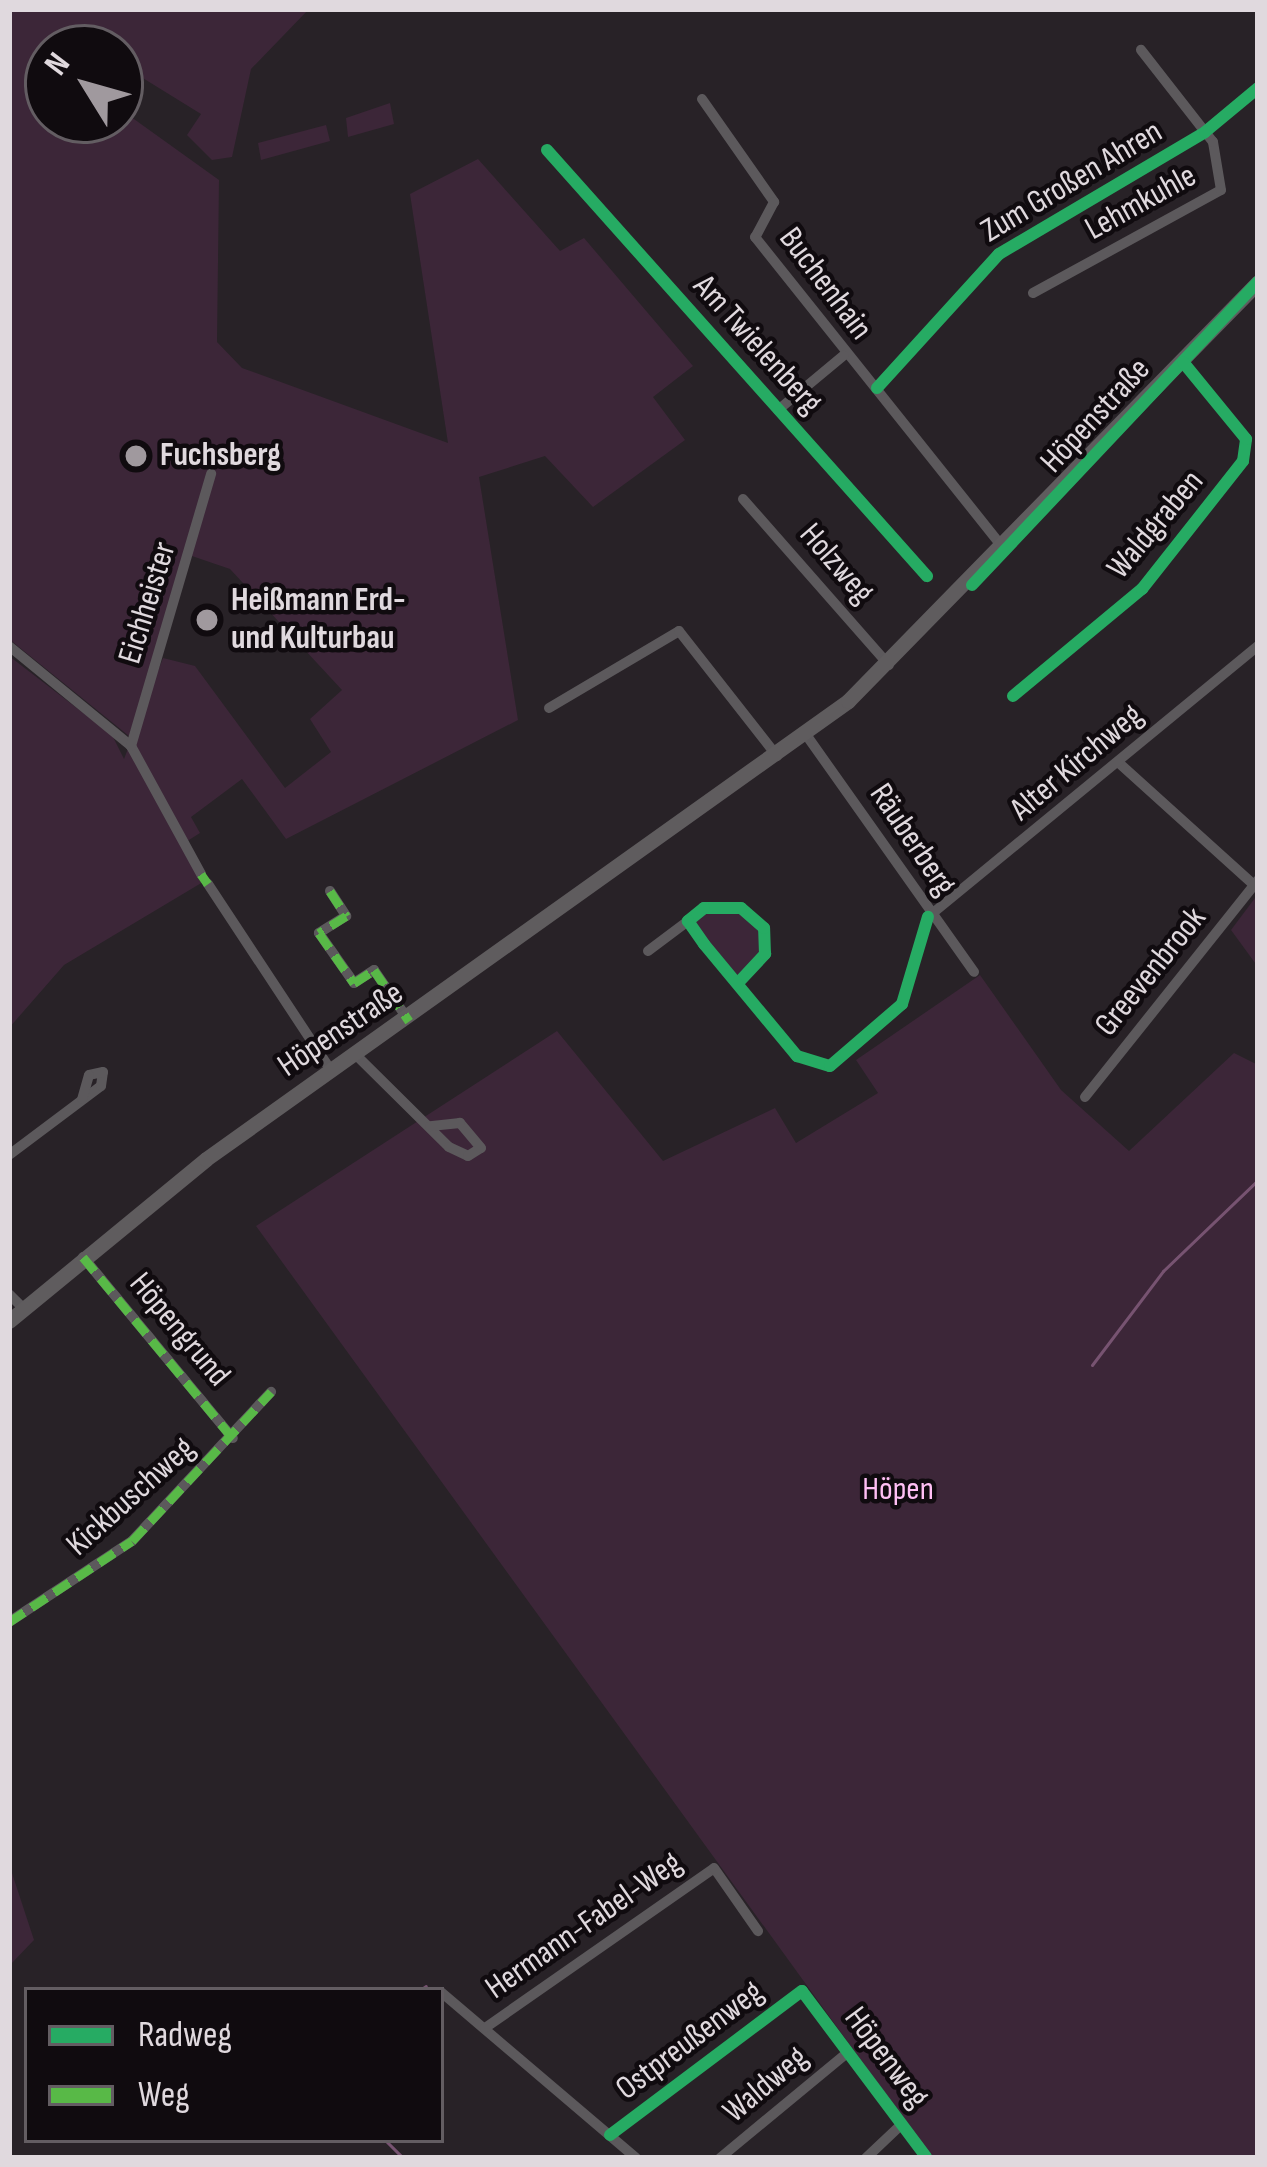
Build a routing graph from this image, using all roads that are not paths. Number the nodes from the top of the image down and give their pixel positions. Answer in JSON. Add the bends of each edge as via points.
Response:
{"nodes":[{"id":1,"x":1141,"y":50,"type":"dead end"},
{"id":2,"x":1258,"y":88,"type":"edge"},
{"id":3,"x":703,"y":99,"type":"dead end"},
{"id":4,"x":1205,"y":132,"type":"junction"},
{"id":5,"x":547,"y":150,"type":"dead end"},
{"id":6,"x":1258,"y":282,"type":"edge"},
{"id":7,"x":1033,"y":293,"type":"dead end"},
{"id":8,"x":843,"y":356,"type":"junction"},
{"id":9,"x":1184,"y":362,"type":"junction"},
{"id":10,"x":878,"y":388,"type":"junction"},
{"id":11,"x":778,"y":410,"type":"junction"},
{"id":12,"x":211,"y":474,"type":"dead end"},
{"id":13,"x":743,"y":499,"type":"dead end"},
{"id":14,"x":1005,"y":550,"type":"junction"},
{"id":15,"x":927,"y":576,"type":"dead end"},
{"id":16,"x":9,"y":646,"type":"edge"},
{"id":17,"x":1258,"y":646,"type":"edge"},
{"id":18,"x":889,"y":665,"type":"junction"},
{"id":19,"x":1013,"y":696,"type":"dead end"},
{"id":20,"x":549,"y":708,"type":"dead end"},
{"id":21,"x":807,"y":736,"type":"junction"},
{"id":22,"x":131,"y":746,"type":"junction"},
{"id":23,"x":778,"y":759,"type":"junction"},
{"id":24,"x":1119,"y":764,"type":"junction"},
{"id":25,"x":1256,"y":883,"type":"edge"},
{"id":26,"x":330,"y":891,"type":"dead end"},
{"id":27,"x":928,"y":916,"type":"junction"},
{"id":28,"x":688,"y":921,"type":"junction"},
{"id":29,"x":648,"y":951,"type":"dead end"},
{"id":30,"x":974,"y":972,"type":"dead end"},
{"id":31,"x":738,"y":983,"type":"junction"},
{"id":32,"x":409,"y":1021,"type":"junction"},
{"id":33,"x":358,"y":1056,"type":"junction"},
{"id":34,"x":333,"y":1073,"type":"junction"},
{"id":35,"x":1085,"y":1097,"type":"dead end"},
{"id":36,"x":82,"y":1100,"type":"dead end"},
{"id":37,"x":430,"y":1126,"type":"junction"},
{"id":38,"x":9,"y":1155,"type":"edge"},
{"id":39,"x":83,"y":1257,"type":"junction"},
{"id":40,"x":9,"y":1294,"type":"edge"},
{"id":41,"x":22,"y":1308,"type":"junction"},
{"id":42,"x":9,"y":1321,"type":"edge"},
{"id":43,"x":272,"y":1392,"type":"dead end"},
{"id":44,"x":233,"y":1438,"type":"junction"},
{"id":45,"x":9,"y":1622,"type":"edge"},
{"id":46,"x":758,"y":1930,"type":"dead end"},
{"id":47,"x":802,"y":1991,"type":"joint"},
{"id":48,"x":444,"y":1994,"type":"edge"},
{"id":49,"x":485,"y":2028,"type":"junction"},
{"id":50,"x":847,"y":2053,"type":"junction"},
{"id":51,"x":902,"y":2124,"type":"junction"},
{"id":52,"x":610,"y":2135,"type":"junction"},
{"id":53,"x":926,"y":2157,"type":"edge"},
{"id":54,"x":636,"y":2158,"type":"edge"},
{"id":55,"x":720,"y":2158,"type":"edge"},
{"id":56,"x":866,"y":2158,"type":"edge"}],
"edges":[{"from":1,"to":4,"type":"street"},
{"from":2,"to":4,"type":"street","name":"Zum Großen Ahren"},
{"from":3,"to":8,"type":"street","name":"Buchenhain","via":[[775,202],[755,237]]},
{"from":4,"to":7,"type":"street","name":"Lehmkuhle","via":[[1221,190]]},
{"from":4,"to":10,"type":"street","name":"Zum Großen Ahren","via":[[999,254]]},
{"from":5,"to":11,"type":"street","name":"Am Twielenberg"},
{"from":6,"to":9,"type":"main road","name":"Höpenstraße"},
{"from":8,"to":10,"type":"street","name":"Buchenhain"},
{"from":8,"to":11,"type":"street","name":"Am Twielenberg"},
{"from":9,"to":14,"type":"main road","name":"Höpenstraße"},
{"from":9,"to":19,"type":"street","name":"Waldgraben","via":[[1246,439],[1243,460],[1142,589]]},
{"from":10,"to":14,"type":"street","name":"Buchenhain"},
{"from":11,"to":15,"type":"street","name":"Am Twielenberg"},
{"from":12,"to":22,"type":"street","name":"Eichheister"},
{"from":13,"to":18,"type":"street","name":"Holzweg"},
{"from":14,"to":18,"type":"main road","name":"Höpenstraße"},
{"from":16,"to":22,"type":"street"},
{"from":17,"to":24,"type":"street","name":"Alter Kirchweg"},
{"from":18,"to":21,"type":"main road","name":"Höpenstraße"},
{"from":20,"to":23,"type":"street","via":[[679,631]]},
{"from":21,"to":23,"type":"main road","name":"Höpenstraße"},
{"from":21,"to":27,"type":"street","name":"Räuberberg"},
{"from":22,"to":34,"type":"street","via":[[204,879]]},
{"from":23,"to":32,"type":"main road","name":"Höpenstraße"},
{"from":24,"to":25,"type":"street"},
{"from":24,"to":27,"type":"street","name":"Alter Kirchweg"},
{"from":25,"to":35,"type":"street","name":"Greevenbrook"},
{"from":26,"to":32,"type":"street","via":[[346,916],[319,933],[354,983],[374,970]]},
{"from":27,"to":30,"type":"street","name":"Räuberberg"},
{"from":27,"to":31,"type":"street","via":[[902,1004],[830,1066],[797,1056]]},
{"from":28,"to":29,"type":"street"},
{"from":28,"to":31,"type":"street"},
{"from":28,"to":31,"type":"street","via":[[722,906],[764,928],[764,954]]},
{"from":32,"to":33,"type":"main road","name":"Höpenstraße"},
{"from":33,"to":34,"type":"main road","name":"Höpenstraße"},
{"from":33,"to":37,"type":"street"},
{"from":34,"to":39,"type":"main road","name":"Höpenstraße","via":[[206,1159]]},
{"from":36,"to":38,"type":"street"},
{"from":37,"to":37,"type":"street","via":[[459,1154],[482,1148],[460,1123]]},
{"from":39,"to":41,"type":"main road","name":"Höpenstraße"},
{"from":39,"to":44,"type":"street","name":"Höpengrund"},
{"from":40,"to":41,"type":"street"},
{"from":41,"to":42,"type":"main road","name":"Höpenstraße"},
{"from":43,"to":44,"type":"street","name":"Kickbuschweg"},
{"from":44,"to":45,"type":"street","name":"Kickbuschweg","via":[[132,1541]]},
{"from":46,"to":49,"type":"street","name":"Hermann-Fabel-Weg","via":[[714,1868]]},
{"from":47,"to":50,"type":"street","name":"Höpenweg"},
{"from":47,"to":52,"type":"street","name":"Ostpreußenweg"},
{"from":48,"to":49,"type":"street"},
{"from":49,"to":52,"type":"street"},
{"from":50,"to":51,"type":"street","name":"Höpenweg"},
{"from":50,"to":55,"type":"street","name":"Waldweg"},
{"from":51,"to":53,"type":"street","name":"Höpenweg"},
{"from":51,"to":56,"type":"street"},
{"from":52,"to":54,"type":"street"}]}
